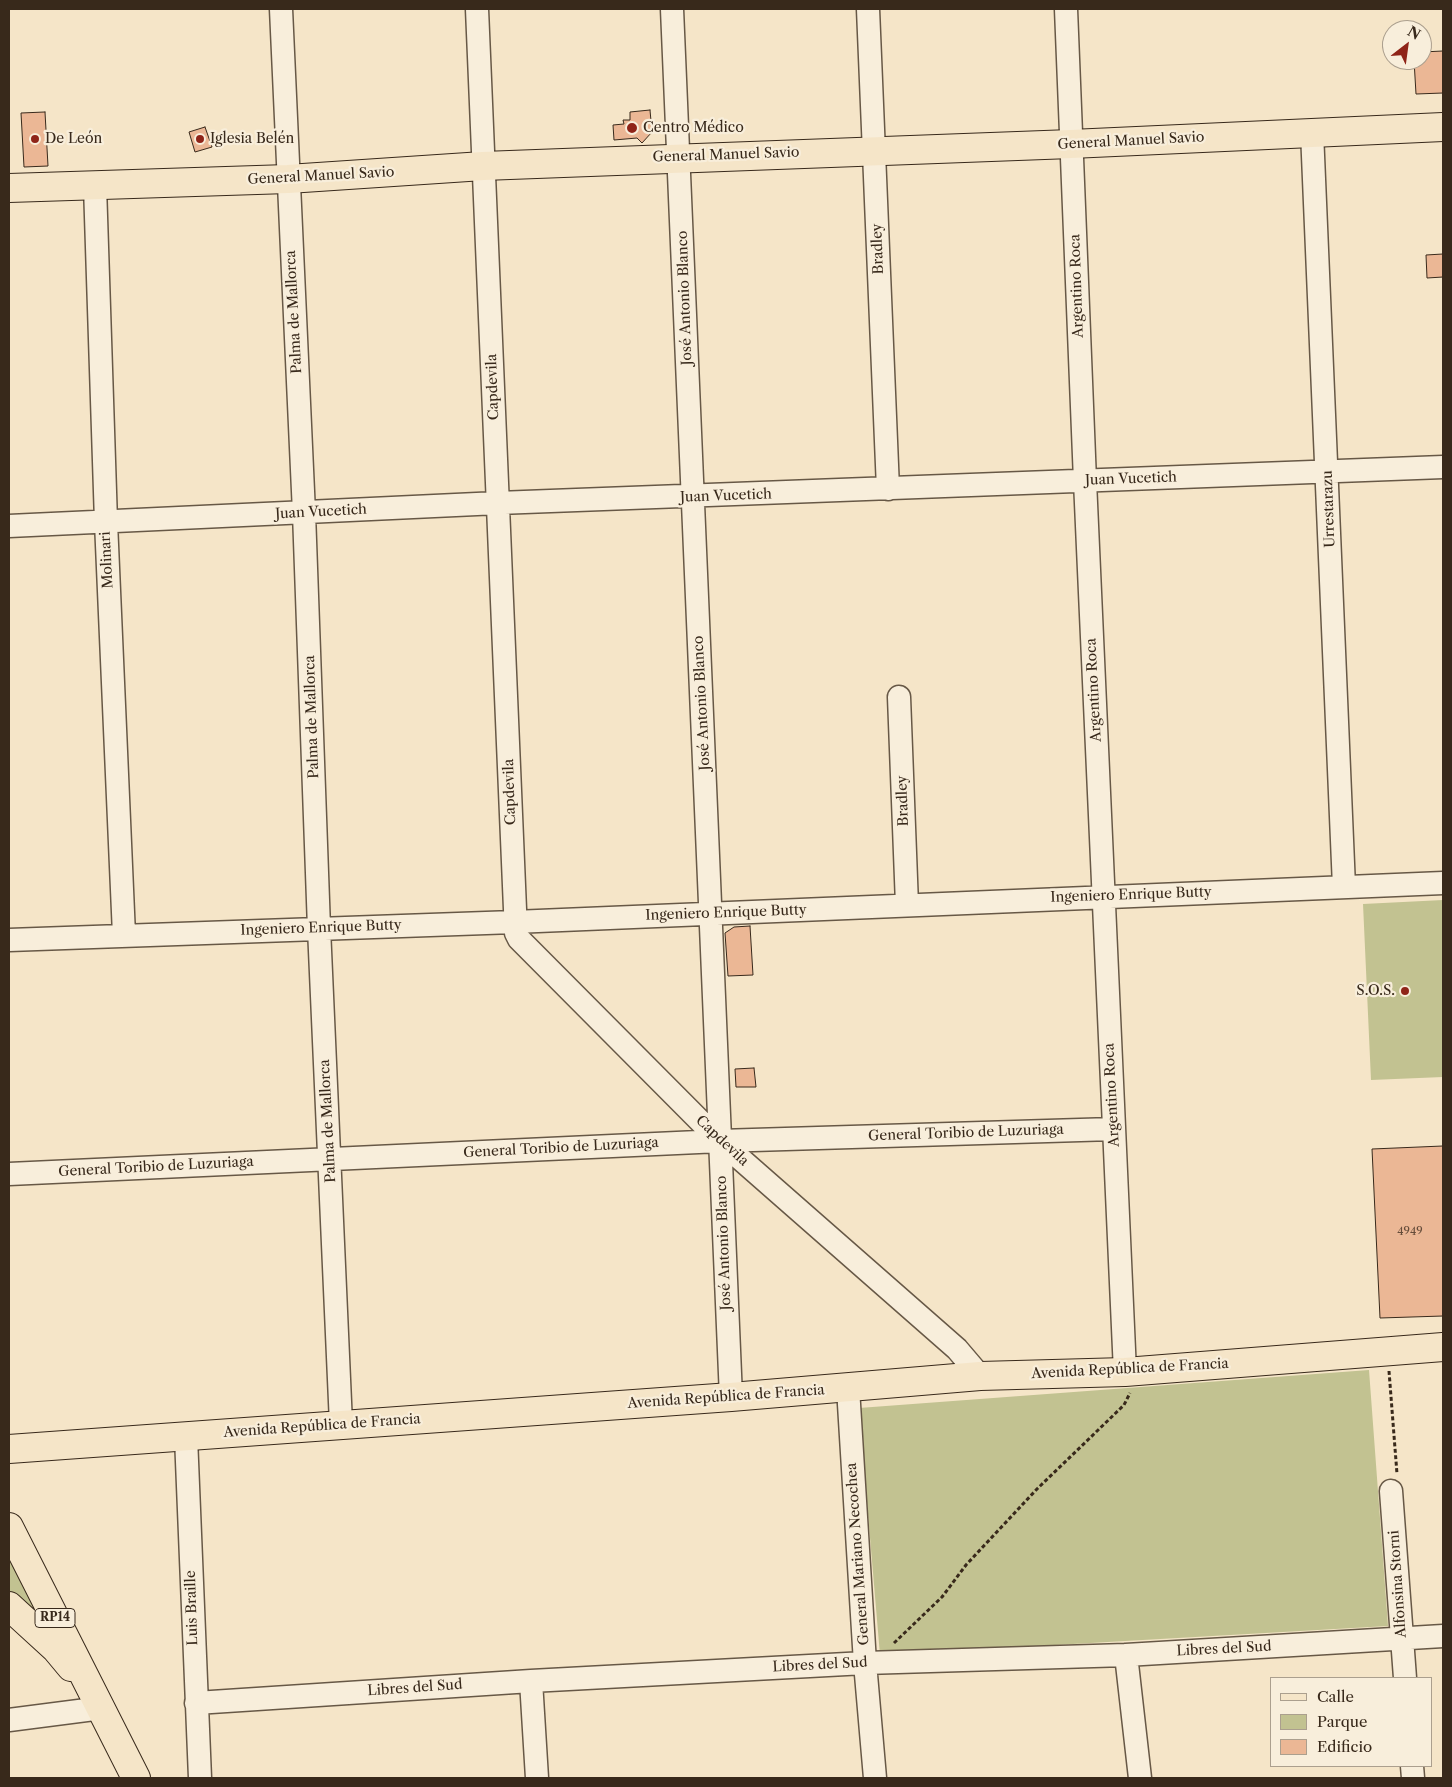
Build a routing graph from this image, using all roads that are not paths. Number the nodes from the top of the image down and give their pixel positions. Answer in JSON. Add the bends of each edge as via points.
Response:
{"nodes":[{"id":1,"x":281,"y":9,"type":"edge"},
{"id":2,"x":477,"y":9,"type":"edge"},
{"id":3,"x":672,"y":9,"type":"edge"},
{"id":4,"x":868,"y":9,"type":"edge"},
{"id":5,"x":1066,"y":9,"type":"edge"},
{"id":6,"x":1443,"y":126,"type":"edge"},
{"id":7,"x":1312,"y":132,"type":"junction"},
{"id":8,"x":1071,"y":144,"type":"junction"},
{"id":9,"x":874,"y":149,"type":"junction"},
{"id":10,"x":679,"y":157,"type":"junction"},
{"id":11,"x":483,"y":166,"type":"junction"},
{"id":12,"x":288,"y":179,"type":"junction"},
{"id":13,"x":95,"y":186,"type":"junction"},
{"id":14,"x":9,"y":188,"type":"edge"},
{"id":15,"x":1443,"y":466,"type":"edge"},
{"id":16,"x":1327,"y":471,"type":"junction"},
{"id":17,"x":1085,"y":481,"type":"junction"},
{"id":18,"x":888,"y":489,"type":"junction"},
{"id":19,"x":693,"y":497,"type":"junction"},
{"id":20,"x":498,"y":504,"type":"junction"},
{"id":21,"x":304,"y":513,"type":"junction"},
{"id":22,"x":106,"y":522,"type":"junction"},
{"id":23,"x":9,"y":526,"type":"edge"},
{"id":24,"x":899,"y":697,"type":"dead end"},
{"id":25,"x":1443,"y":883,"type":"edge"},
{"id":26,"x":1344,"y":887,"type":"junction"},
{"id":27,"x":1103,"y":896,"type":"junction"},
{"id":28,"x":907,"y":905,"type":"junction"},
{"id":29,"x":711,"y":913,"type":"junction"},
{"id":30,"x":514,"y":922,"type":"junction"},
{"id":31,"x":319,"y":928,"type":"junction"},
{"id":32,"x":124,"y":935,"type":"junction"},
{"id":33,"x":9,"y":940,"type":"edge"},
{"id":34,"x":1114,"y":1129,"type":"junction"},
{"id":35,"x":720,"y":1141,"type":"junction"},
{"id":36,"x":329,"y":1158,"type":"junction"},
{"id":37,"x":9,"y":1174,"type":"edge"},
{"id":38,"x":1443,"y":1347,"type":"edge"},
{"id":39,"x":1125,"y":1372,"type":"junction"},
{"id":40,"x":980,"y":1376,"type":"junction"},
{"id":41,"x":848,"y":1388,"type":"junction"},
{"id":42,"x":731,"y":1397,"type":"junction"},
{"id":43,"x":341,"y":1424,"type":"junction"},
{"id":44,"x":186,"y":1437,"type":"junction"},
{"id":45,"x":9,"y":1449,"type":"edge"},
{"id":46,"x":1391,"y":1491,"type":"road end"},
{"id":47,"x":9,"y":1527,"type":"edge"},
{"id":48,"x":9,"y":1606,"type":"edge"},
{"id":49,"x":1443,"y":1636,"type":"edge"},
{"id":50,"x":1402,"y":1638,"type":"junction"},
{"id":51,"x":1126,"y":1655,"type":"junction"},
{"id":52,"x":865,"y":1663,"type":"junction"},
{"id":53,"x":1405,"y":1677,"type":"edge"},
{"id":54,"x":531,"y":1681,"type":"junction"},
{"id":55,"x":196,"y":1703,"type":"junction"},
{"id":56,"x":102,"y":1708,"type":"junction"},
{"id":57,"x":9,"y":1720,"type":"edge"},
{"id":58,"x":136,"y":1778,"type":"edge"},
{"id":59,"x":200,"y":1778,"type":"edge"},
{"id":60,"x":537,"y":1778,"type":"edge"},
{"id":61,"x":875,"y":1778,"type":"edge"},
{"id":62,"x":1140,"y":1778,"type":"edge"}],
"edges":[{"from":1,"to":12,"type":"street","name":"Palma de Mallorca"},
{"from":2,"to":11,"type":"street","name":"Capdevila"},
{"from":3,"to":10,"type":"street","name":"José Antonio Blanco"},
{"from":4,"to":9,"type":"street","name":"Bradley"},
{"from":5,"to":8,"type":"street","name":"Argentino Roca"},
{"from":6,"to":7,"type":"main road","name":"General Manuel Savio"},
{"from":7,"to":8,"type":"main road","name":"General Manuel Savio"},
{"from":7,"to":16,"type":"street","name":"Urrestarazu"},
{"from":8,"to":9,"type":"main road","name":"General Manuel Savio"},
{"from":8,"to":17,"type":"street","name":"Argentino Roca"},
{"from":9,"to":10,"type":"main road","name":"General Manuel Savio"},
{"from":9,"to":18,"type":"street","name":"Bradley"},
{"from":10,"to":11,"type":"main road","name":"General Manuel Savio"},
{"from":10,"to":19,"type":"street","name":"José Antonio Blanco"},
{"from":11,"to":12,"type":"main road","name":"General Manuel Savio"},
{"from":11,"to":20,"type":"street","name":"Capdevila"},
{"from":12,"to":13,"type":"main road","name":"General Manuel Savio"},
{"from":12,"to":21,"type":"street","name":"Palma de Mallorca"},
{"from":13,"to":14,"type":"main road","name":"General Manuel Savio"},
{"from":13,"to":22,"type":"street","name":"Molinari"},
{"from":15,"to":16,"type":"street","name":"Juan Vucetich"},
{"from":16,"to":17,"type":"street","name":"Juan Vucetich"},
{"from":16,"to":26,"type":"street","name":"Urrestarazu"},
{"from":17,"to":18,"type":"street","name":"Juan Vucetich"},
{"from":17,"to":27,"type":"street","name":"Argentino Roca"},
{"from":18,"to":19,"type":"street","name":"Juan Vucetich"},
{"from":19,"to":20,"type":"street","name":"Juan Vucetich"},
{"from":19,"to":29,"type":"street","name":"José Antonio Blanco"},
{"from":20,"to":21,"type":"street","name":"Juan Vucetich"},
{"from":20,"to":30,"type":"street","name":"Capdevila"},
{"from":21,"to":22,"type":"street","name":"Juan Vucetich"},
{"from":21,"to":31,"type":"street","name":"Palma de Mallorca"},
{"from":22,"to":23,"type":"street","name":"Juan Vucetich"},
{"from":22,"to":32,"type":"street","name":"Molinari"},
{"from":24,"to":28,"type":"street","name":"Bradley"},
{"from":25,"to":26,"type":"street","name":"Ingeniero Enrique Butty"},
{"from":26,"to":27,"type":"street","name":"Ingeniero Enrique Butty"},
{"from":27,"to":28,"type":"street","name":"Ingeniero Enrique Butty"},
{"from":27,"to":34,"type":"street","name":"Argentino Roca"},
{"from":28,"to":29,"type":"street","name":"Ingeniero Enrique Butty"},
{"from":29,"to":30,"type":"street","name":"Ingeniero Enrique Butty"},
{"from":29,"to":35,"type":"street","name":"José Antonio Blanco"},
{"from":30,"to":31,"type":"street","name":"Ingeniero Enrique Butty"},
{"from":30,"to":35,"type":"street","name":"Capdevila","via":[[519,939]]},
{"from":31,"to":32,"type":"street","name":"Ingeniero Enrique Butty"},
{"from":31,"to":36,"type":"street","name":"Palma de Mallorca"},
{"from":32,"to":33,"type":"street","name":"Ingeniero Enrique Butty"},
{"from":34,"to":35,"type":"street","name":"General Toribio de Luzuriaga"},
{"from":34,"to":39,"type":"street","name":"Argentino Roca"},
{"from":35,"to":36,"type":"street","name":"General Toribio de Luzuriaga"},
{"from":35,"to":40,"type":"street","name":"Capdevila","via":[[957,1349]]},
{"from":35,"to":42,"type":"street","name":"José Antonio Blanco"},
{"from":36,"to":37,"type":"street","name":"General Toribio de Luzuriaga"},
{"from":36,"to":43,"type":"street","name":"Palma de Mallorca"},
{"from":38,"to":39,"type":"main road","name":"Avenida República de Francia"},
{"from":39,"to":40,"type":"main road","name":"Avenida República de Francia"},
{"from":40,"to":41,"type":"main road","name":"Avenida República de Francia"},
{"from":41,"to":42,"type":"main road","name":"Avenida República de Francia"},
{"from":41,"to":52,"type":"street","name":"General Mariano Necochea"},
{"from":42,"to":43,"type":"main road","name":"Avenida República de Francia"},
{"from":43,"to":44,"type":"main road","name":"Avenida República de Francia"},
{"from":44,"to":45,"type":"main road","name":"Avenida República de Francia"},
{"from":44,"to":55,"type":"street","name":"Luis Braille"},
{"from":46,"to":50,"type":"street","name":"Alfonsina Storni"},
{"from":47,"to":56,"type":"main road","number":"RP14"},
{"from":48,"to":56,"type":"main road","number":"RP14","via":[[56,1649]]},
{"from":49,"to":50,"type":"street","name":"Libres del Sud"},
{"from":50,"to":51,"type":"street","name":"Libres del Sud"},
{"from":50,"to":53,"type":"street","name":"Alfonsina Storni"},
{"from":51,"to":52,"type":"street","name":"Libres del Sud"},
{"from":51,"to":62,"type":"street"},
{"from":52,"to":54,"type":"street","name":"Libres del Sud"},
{"from":52,"to":61,"type":"street","name":"General Mariano Necochea"},
{"from":54,"to":55,"type":"street","name":"Libres del Sud"},
{"from":54,"to":60,"type":"street"},
{"from":55,"to":59,"type":"street","name":"Luis Braille"},
{"from":56,"to":57,"type":"street"},
{"from":56,"to":58,"type":"main road","number":"RP14"}]}
